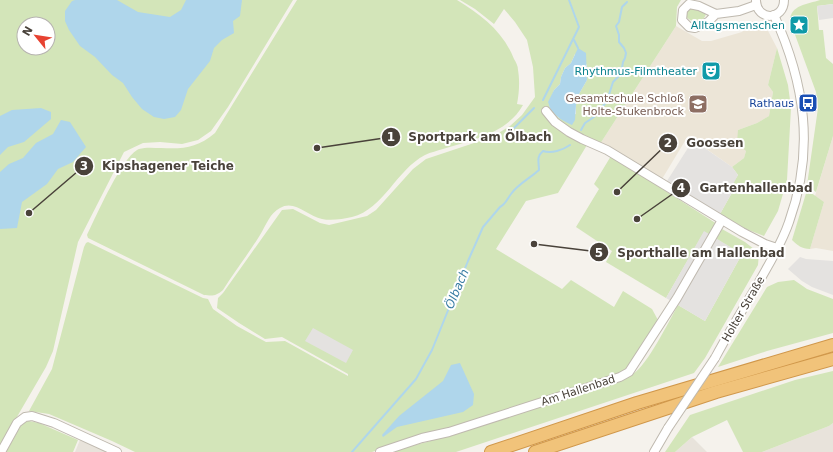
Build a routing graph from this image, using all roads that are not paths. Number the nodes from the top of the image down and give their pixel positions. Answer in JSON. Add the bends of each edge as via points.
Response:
{"nodes":[{"id":1,"x":784,"y":0,"type":"edge"},
{"id":2,"x":756,"y":3,"type":"edge"},
{"id":3,"x":716,"y":14,"type":"dead end"},
{"id":4,"x":774,"y":15,"type":"junction"},
{"id":5,"x":546,"y":111,"type":"dead end"},
{"id":6,"x":722,"y":220,"type":"junction"},
{"id":7,"x":777,"y":248,"type":"junction"},
{"id":8,"x":833,"y":345,"type":"edge"},
{"id":9,"x":833,"y":359,"type":"edge"},
{"id":10,"x":1,"y":452,"type":"edge"},
{"id":11,"x":117,"y":452,"type":"edge"},
{"id":12,"x":380,"y":452,"type":"edge"},
{"id":13,"x":491,"y":452,"type":"edge"},
{"id":14,"x":535,"y":452,"type":"edge"},
{"id":15,"x":654,"y":452,"type":"edge"}],
"edges":[{"from":1,"to":4,"type":"street","via":[[782,10]]},
{"from":2,"to":3,"type":"street","via":[[738,11]]},
{"from":2,"to":4,"type":"street","via":[[763,14]]},
{"from":4,"to":7,"type":"street","name":"Holter Straße","via":[[797,78],[802,103],[804,140],[798,193]]},
{"from":5,"to":6,"type":"street","via":[[555,122],[569,132],[607,150]]},
{"from":6,"to":7,"type":"street"},
{"from":6,"to":12,"type":"street","name":"Am Hallenbad","via":[[678,298],[629,372],[449,432]]},
{"from":7,"to":15,"type":"street","name":"Holter Straße","bridge":true,"via":[[714,358]]},
{"from":8,"to":13,"type":"highway","via":[[637,403]]},
{"from":9,"to":14,"type":"highway","via":[[716,392]]},
{"from":10,"to":11,"type":"street","via":[[19,420],[32,416],[54,423]]}]}
